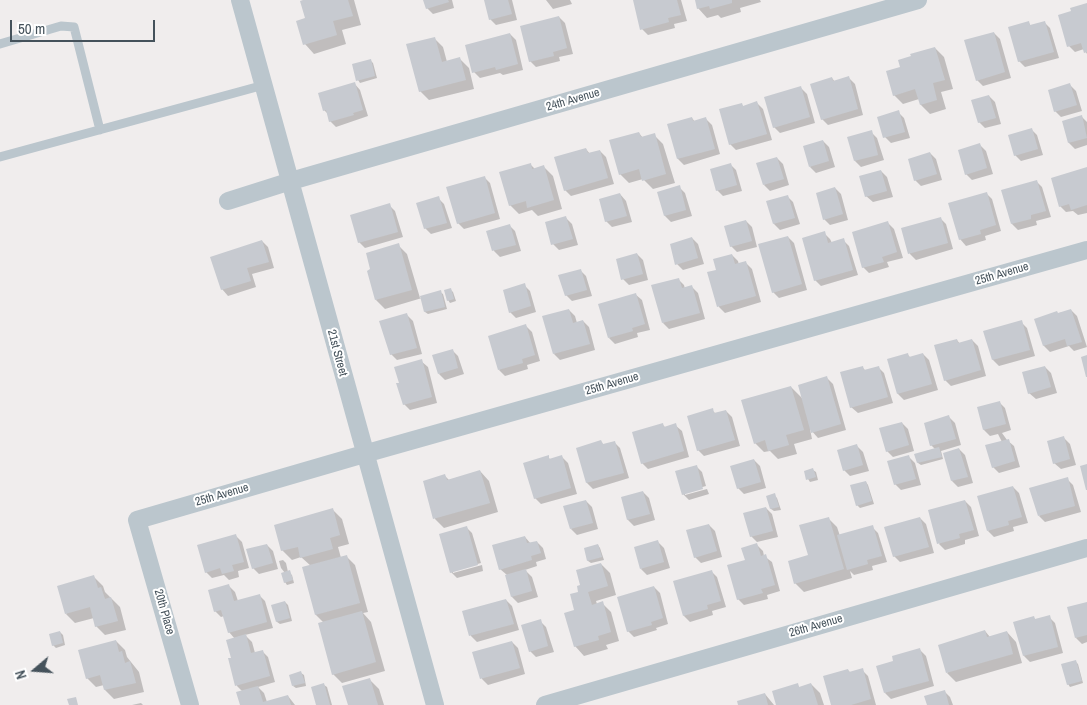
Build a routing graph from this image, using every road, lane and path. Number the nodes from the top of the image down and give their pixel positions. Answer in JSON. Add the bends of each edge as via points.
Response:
{"nodes":[{"id":1,"x":240,"y":0,"type":"edge"},
{"id":2,"x":918,"y":0,"type":"edge"},
{"id":3,"x":0,"y":44,"type":"edge"},
{"id":4,"x":264,"y":85,"type":"junction"},
{"id":5,"x":100,"y":130,"type":"junction"},
{"id":6,"x":0,"y":157,"type":"edge"},
{"id":7,"x":291,"y":181,"type":"junction"},
{"id":8,"x":228,"y":202,"type":"dead end"},
{"id":9,"x":1087,"y":250,"type":"edge"},
{"id":10,"x":364,"y":454,"type":"junction"},
{"id":11,"x":137,"y":520,"type":"joint"},
{"id":12,"x":1087,"y":548,"type":"edge"},
{"id":13,"x":190,"y":705,"type":"edge"},
{"id":14,"x":435,"y":705,"type":"edge"},
{"id":15,"x":545,"y":705,"type":"edge"}],
"edges":[{"from":1,"to":4,"type":"street","name":"21st Street"},
{"from":2,"to":7,"type":"street","name":"24th Avenue"},
{"from":3,"to":5,"type":"lane","via":[[61,26],[74,27]]},
{"from":4,"to":5,"type":"lane"},
{"from":4,"to":7,"type":"street","name":"21st Street"},
{"from":5,"to":6,"type":"lane"},
{"from":7,"to":8,"type":"street","name":"24th Avenue"},
{"from":7,"to":10,"type":"street","name":"21st Street"},
{"from":9,"to":10,"type":"street","name":"25th Avenue"},
{"from":10,"to":11,"type":"street","name":"25th Avenue"},
{"from":10,"to":14,"type":"street","name":"21st Street"},
{"from":11,"to":13,"type":"street","name":"20th Place"},
{"from":12,"to":15,"type":"street","name":"26th Avenue"}]}
